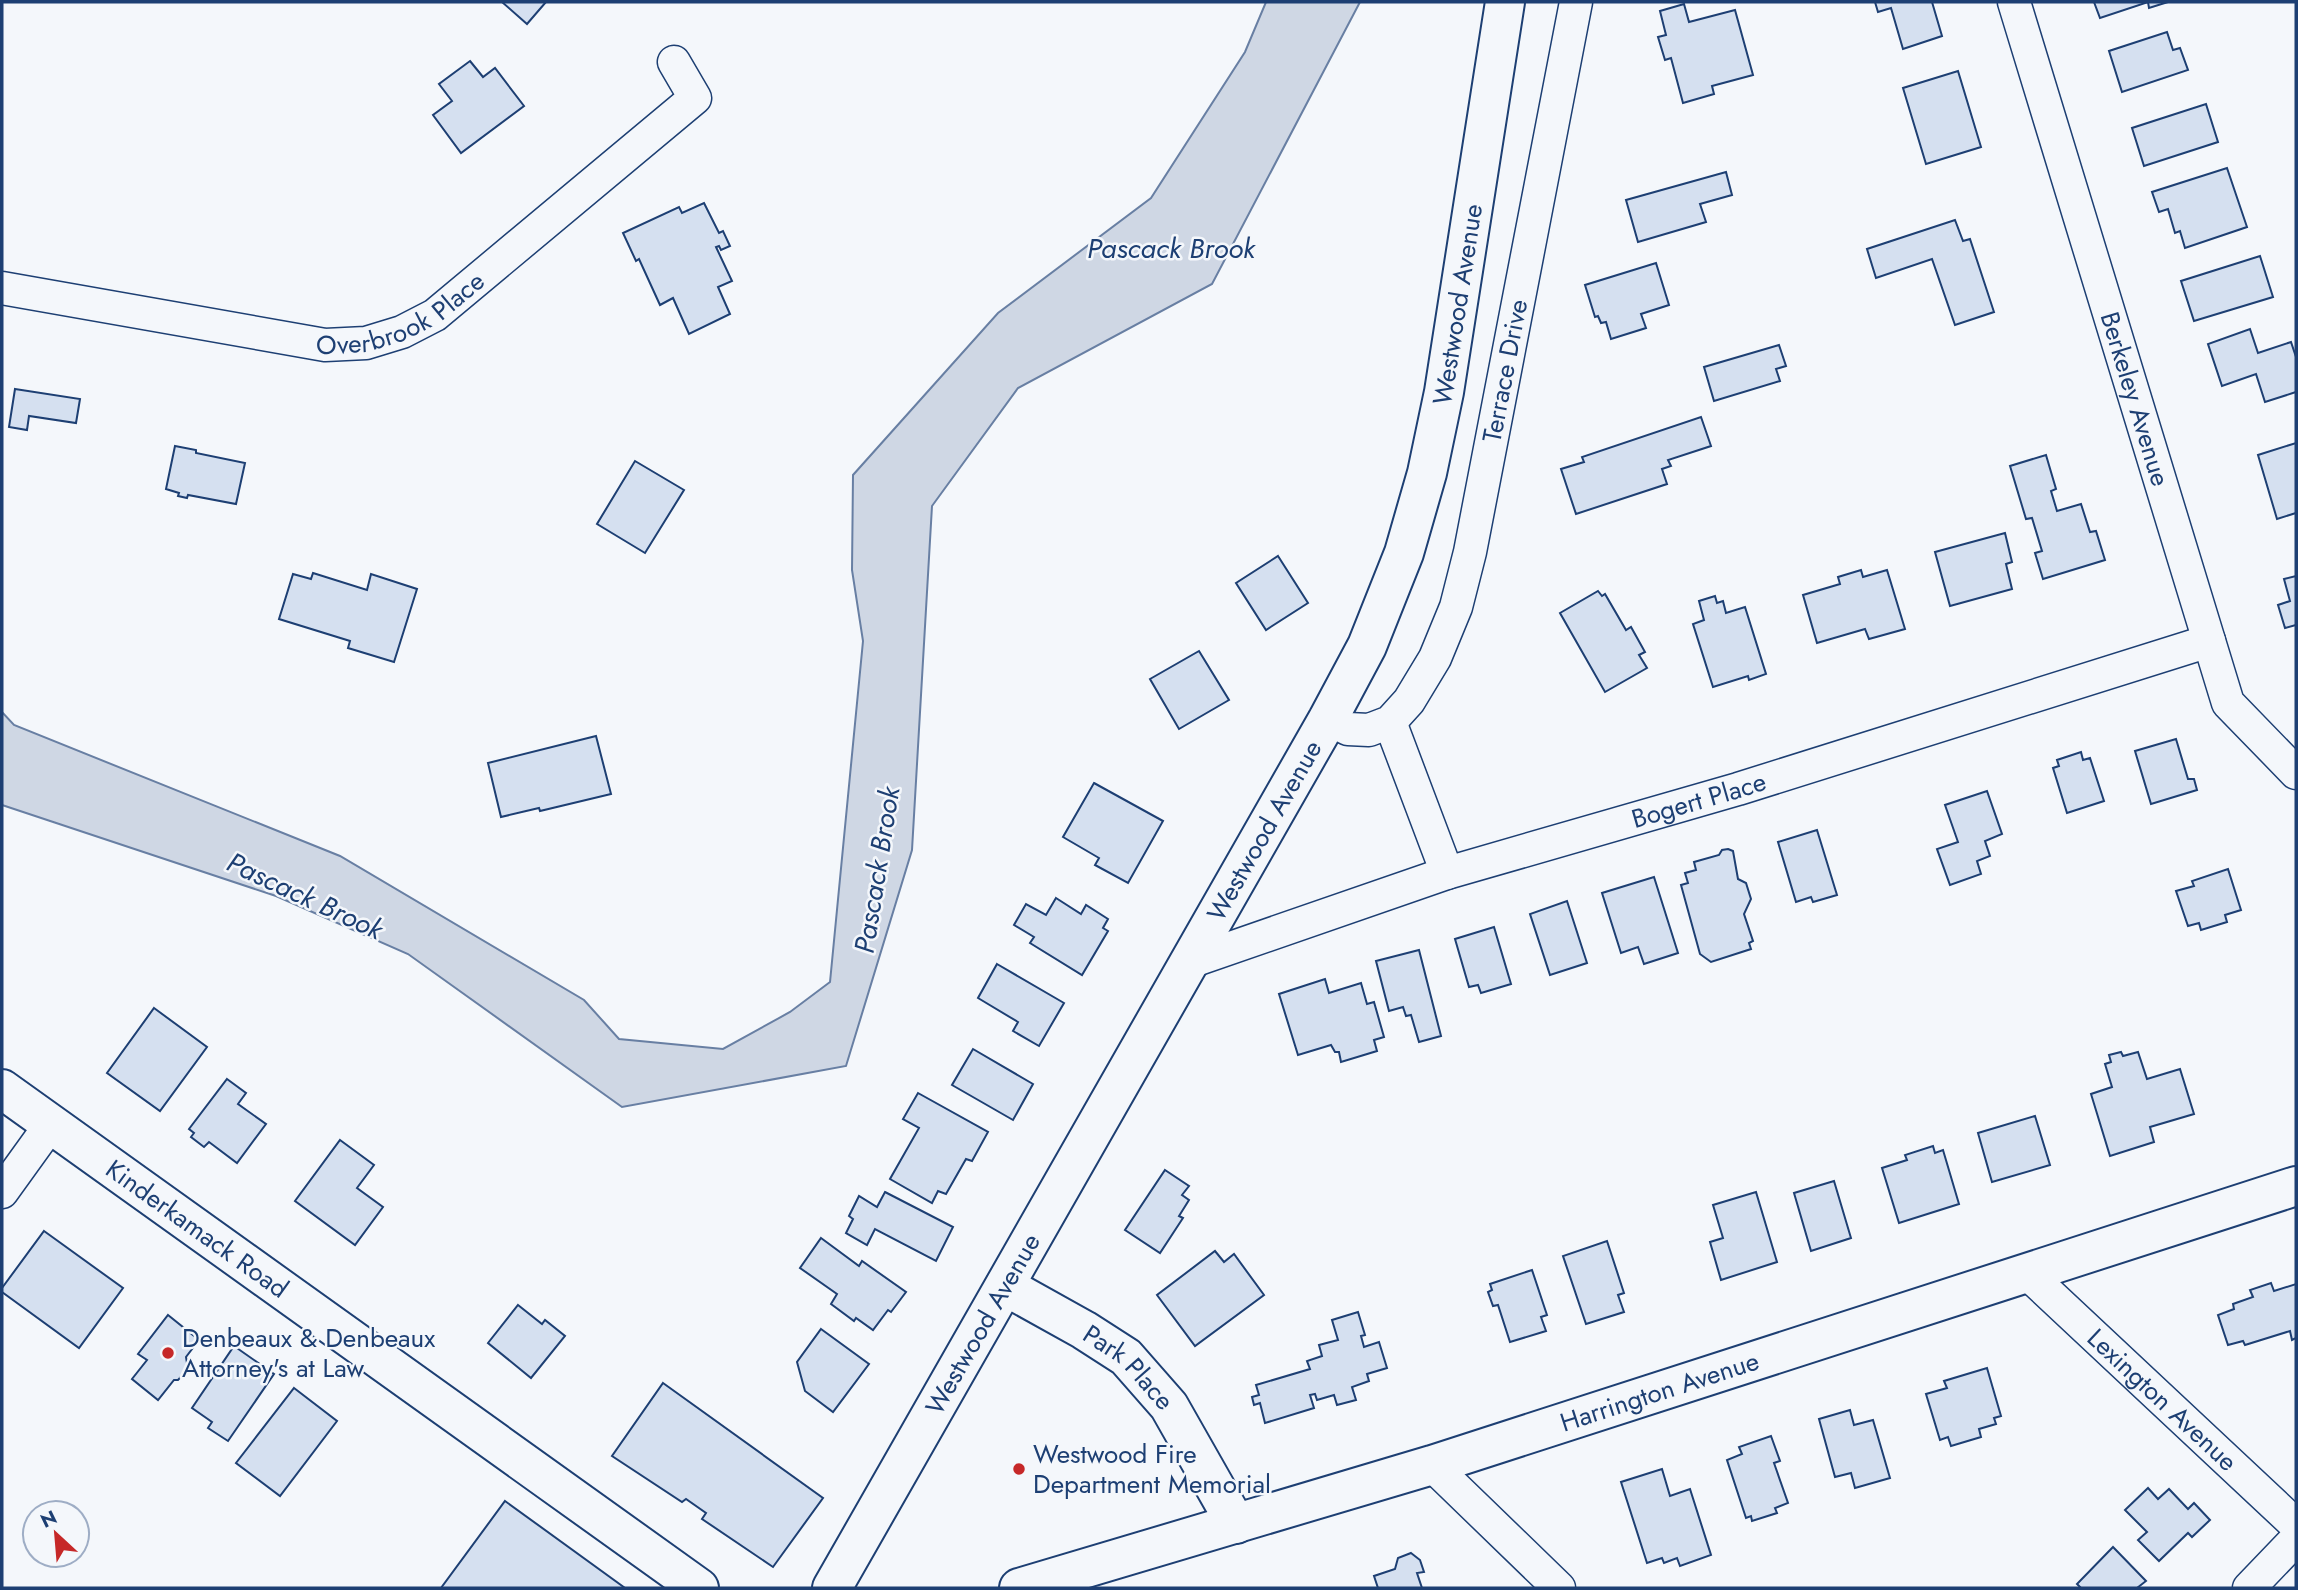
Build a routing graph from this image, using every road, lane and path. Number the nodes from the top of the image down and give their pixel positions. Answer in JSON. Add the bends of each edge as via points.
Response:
{"nodes":[{"id":1,"x":1505,"y":2,"type":"edge"},
{"id":2,"x":1576,"y":2,"type":"edge"},
{"id":3,"x":2014,"y":2,"type":"edge"},
{"id":4,"x":674,"y":62,"type":"dead end"},
{"id":5,"x":2,"y":288,"type":"edge"},
{"id":6,"x":2209,"y":642,"type":"junction"},
{"id":7,"x":1328,"y":719,"type":"junction"},
{"id":8,"x":1390,"y":722,"type":"junction"},
{"id":9,"x":2296,"y":773,"type":"edge"},
{"id":10,"x":1447,"y":873,"type":"junction"},
{"id":11,"x":1190,"y":961,"type":"junction"},
{"id":12,"x":2,"y":1089,"type":"edge"},
{"id":13,"x":51,"y":1124,"type":"junction"},
{"id":14,"x":2296,"y":1186,"type":"edge"},
{"id":15,"x":2,"y":1192,"type":"edge"},
{"id":16,"x":2028,"y":1274,"type":"junction"},
{"id":17,"x":1005,"y":1286,"type":"junction"},
{"id":18,"x":1432,"y":1465,"type":"junction"},
{"id":19,"x":1236,"y":1524,"type":"junction"},
{"id":20,"x":2296,"y":1525,"type":"edge"},
{"id":21,"x":2296,"y":1539,"type":"edge"},
{"id":22,"x":699,"y":1588,"type":"edge"},
{"id":23,"x":832,"y":1588,"type":"edge"},
{"id":24,"x":1019,"y":1588,"type":"edge"},
{"id":25,"x":1559,"y":1588,"type":"edge"},
{"id":26,"x":2249,"y":1588,"type":"edge"}],
"edges":[{"from":1,"to":7,"type":"street","name":"Westwood Avenue","via":[[1444,392],[1427,473],[1404,553],[1367,646]]},
{"from":2,"to":8,"type":"street","name":"Terrace Drive","via":[[1456,607],[1434,658],[1409,701]]},
{"from":3,"to":6,"type":"street","name":"Berkeley Avenue"},
{"from":4,"to":5,"type":"street","name":"Overbrook Place","via":[[695,98],[435,315],[401,332],[366,343],[326,345]]},
{"from":6,"to":9,"type":"street","name":"Berkeley Avenue","via":[[2228,703]]},
{"from":6,"to":10,"type":"street","name":"Bogert Place","via":[[1738,789]]},
{"from":7,"to":8,"type":"street","via":[[1348,729],[1369,730]]},
{"from":7,"to":11,"type":"street","name":"Westwood Avenue"},
{"from":8,"to":10,"type":"street"},
{"from":10,"to":11,"type":"street","name":"Bogert Place"},
{"from":11,"to":17,"type":"street","name":"Westwood Avenue"},
{"from":12,"to":13,"type":"street","name":"Kinderkamack Road"},
{"from":13,"to":15,"type":"street"},
{"from":13,"to":22,"type":"street","name":"Kinderkamack Road"},
{"from":14,"to":16,"type":"street","name":"Harrington Avenue"},
{"from":16,"to":18,"type":"street","name":"Harrington Avenue"},
{"from":16,"to":20,"type":"street","name":"Lexington Avenue"},
{"from":17,"to":19,"type":"street","name":"Park Place","via":[[1126,1357],[1169,1406]]},
{"from":17,"to":23,"type":"street","name":"Westwood Avenue"},
{"from":18,"to":19,"type":"street","name":"Harrington Avenue"},
{"from":18,"to":25,"type":"street"},
{"from":19,"to":24,"type":"street","name":"Harrington Avenue"},
{"from":21,"to":26,"type":"street"}]}
